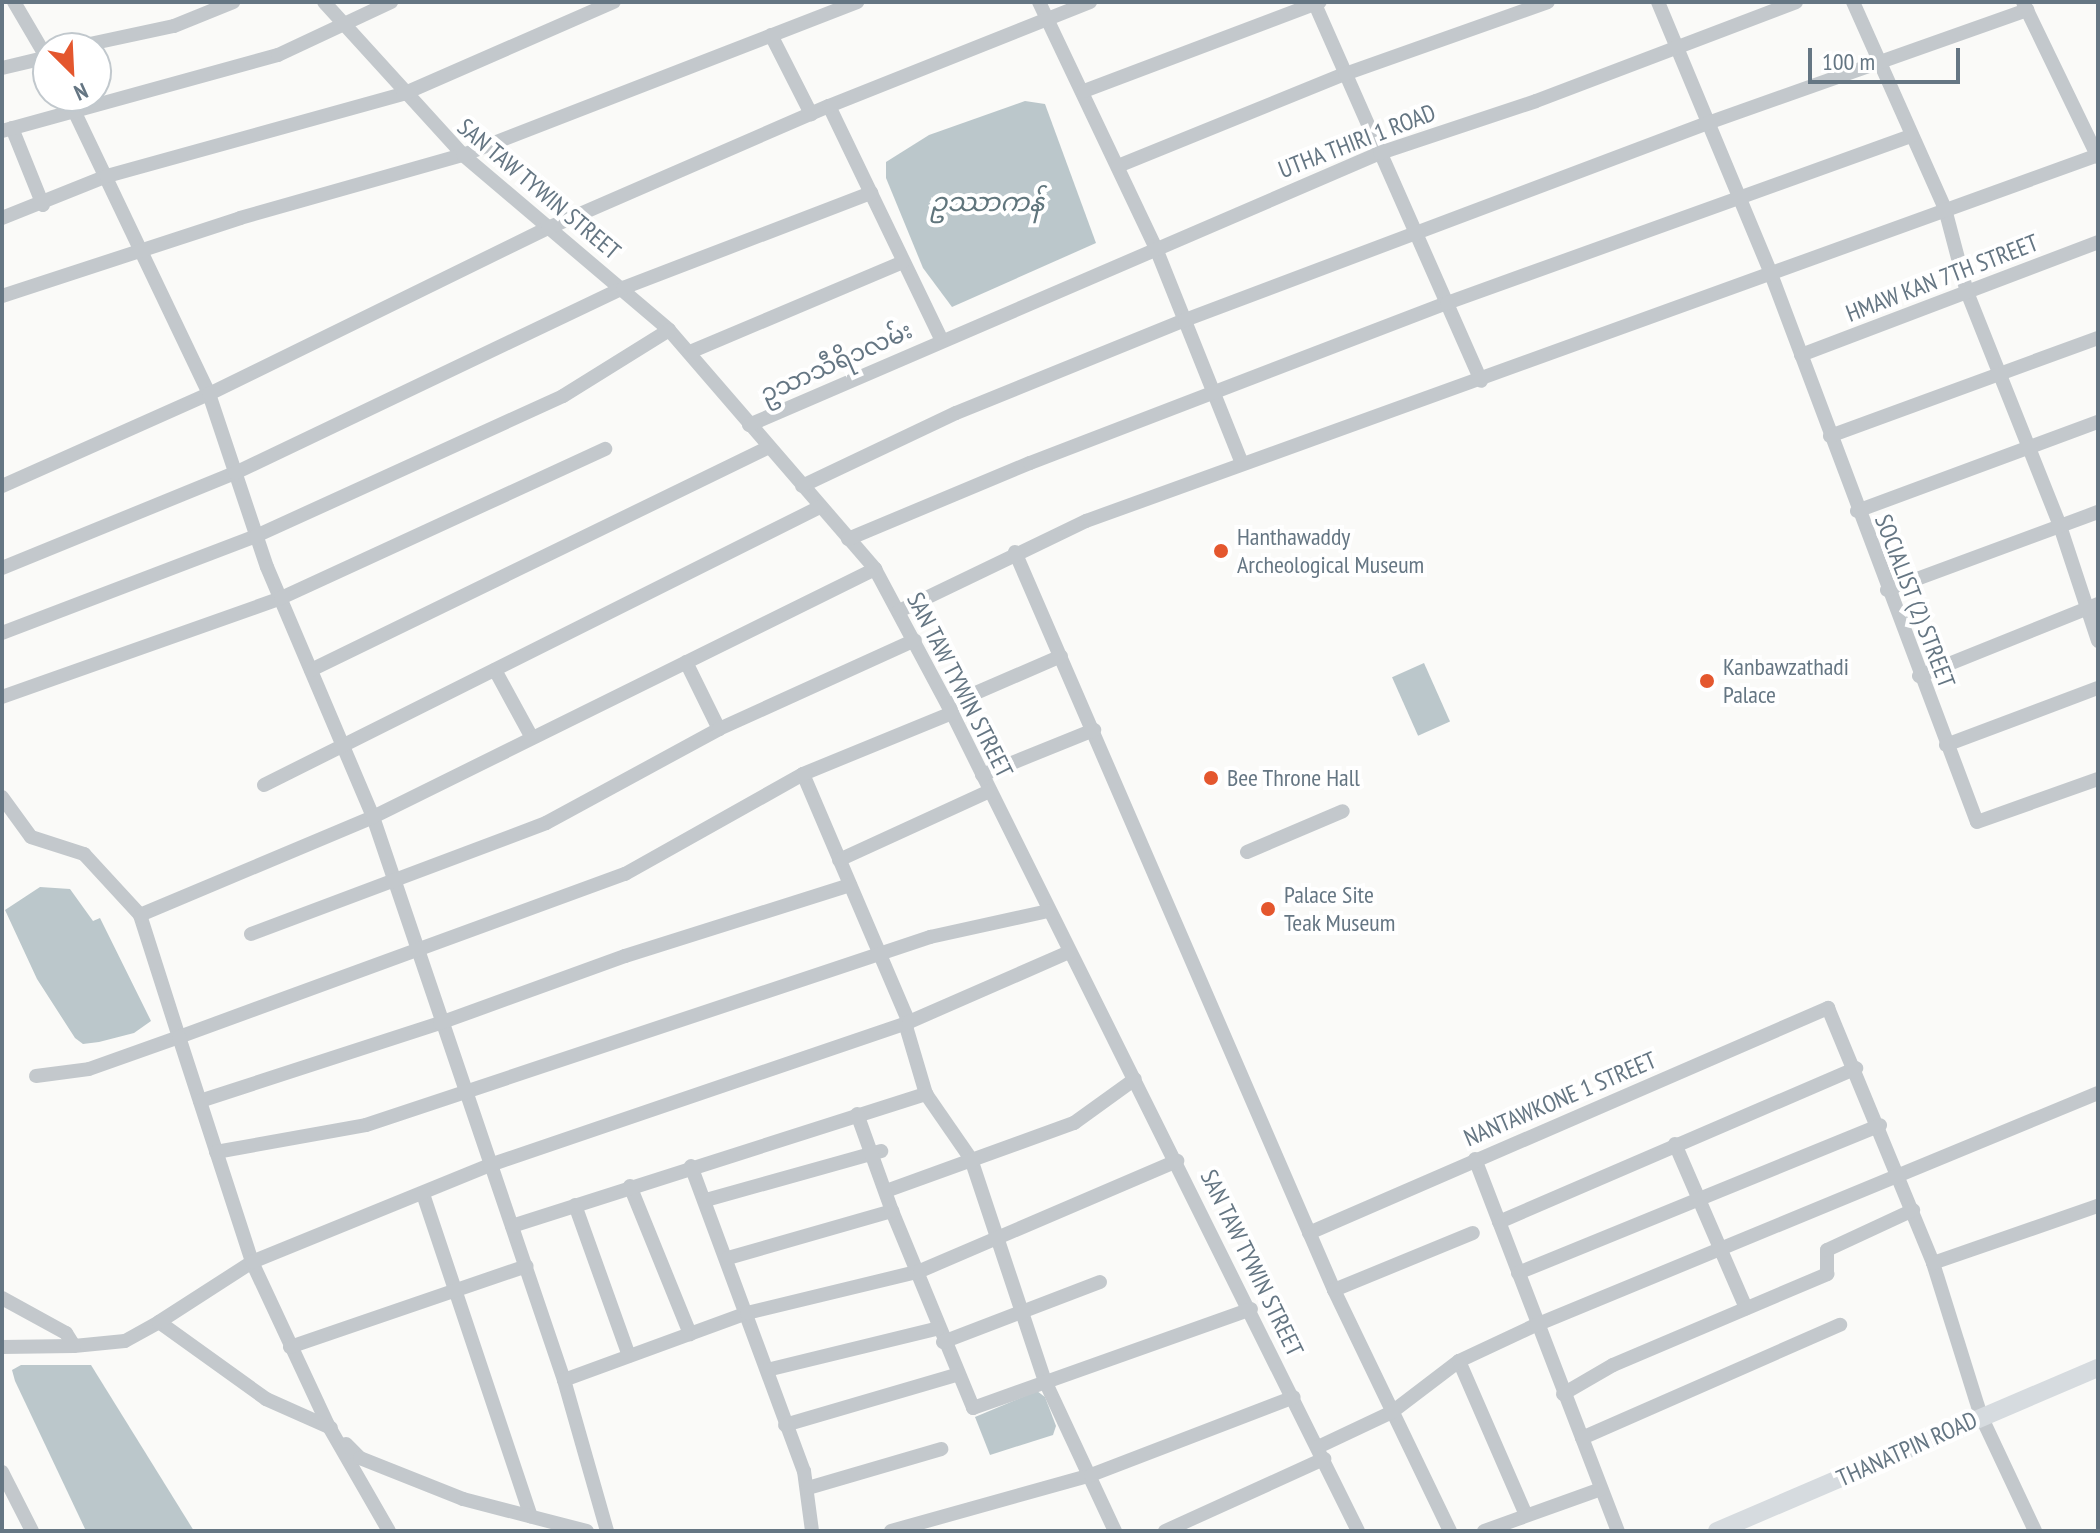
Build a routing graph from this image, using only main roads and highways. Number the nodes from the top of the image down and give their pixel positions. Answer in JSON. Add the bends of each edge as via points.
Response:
{"nodes":[{"id":1,"x":2098,"y":1368,"type":"edge"},
{"id":2,"x":1725,"y":1530,"type":"edge"}],
"edges":[{"from":1,"to":2,"type":"main road","name":"THANATPIN ROAD"}]}
